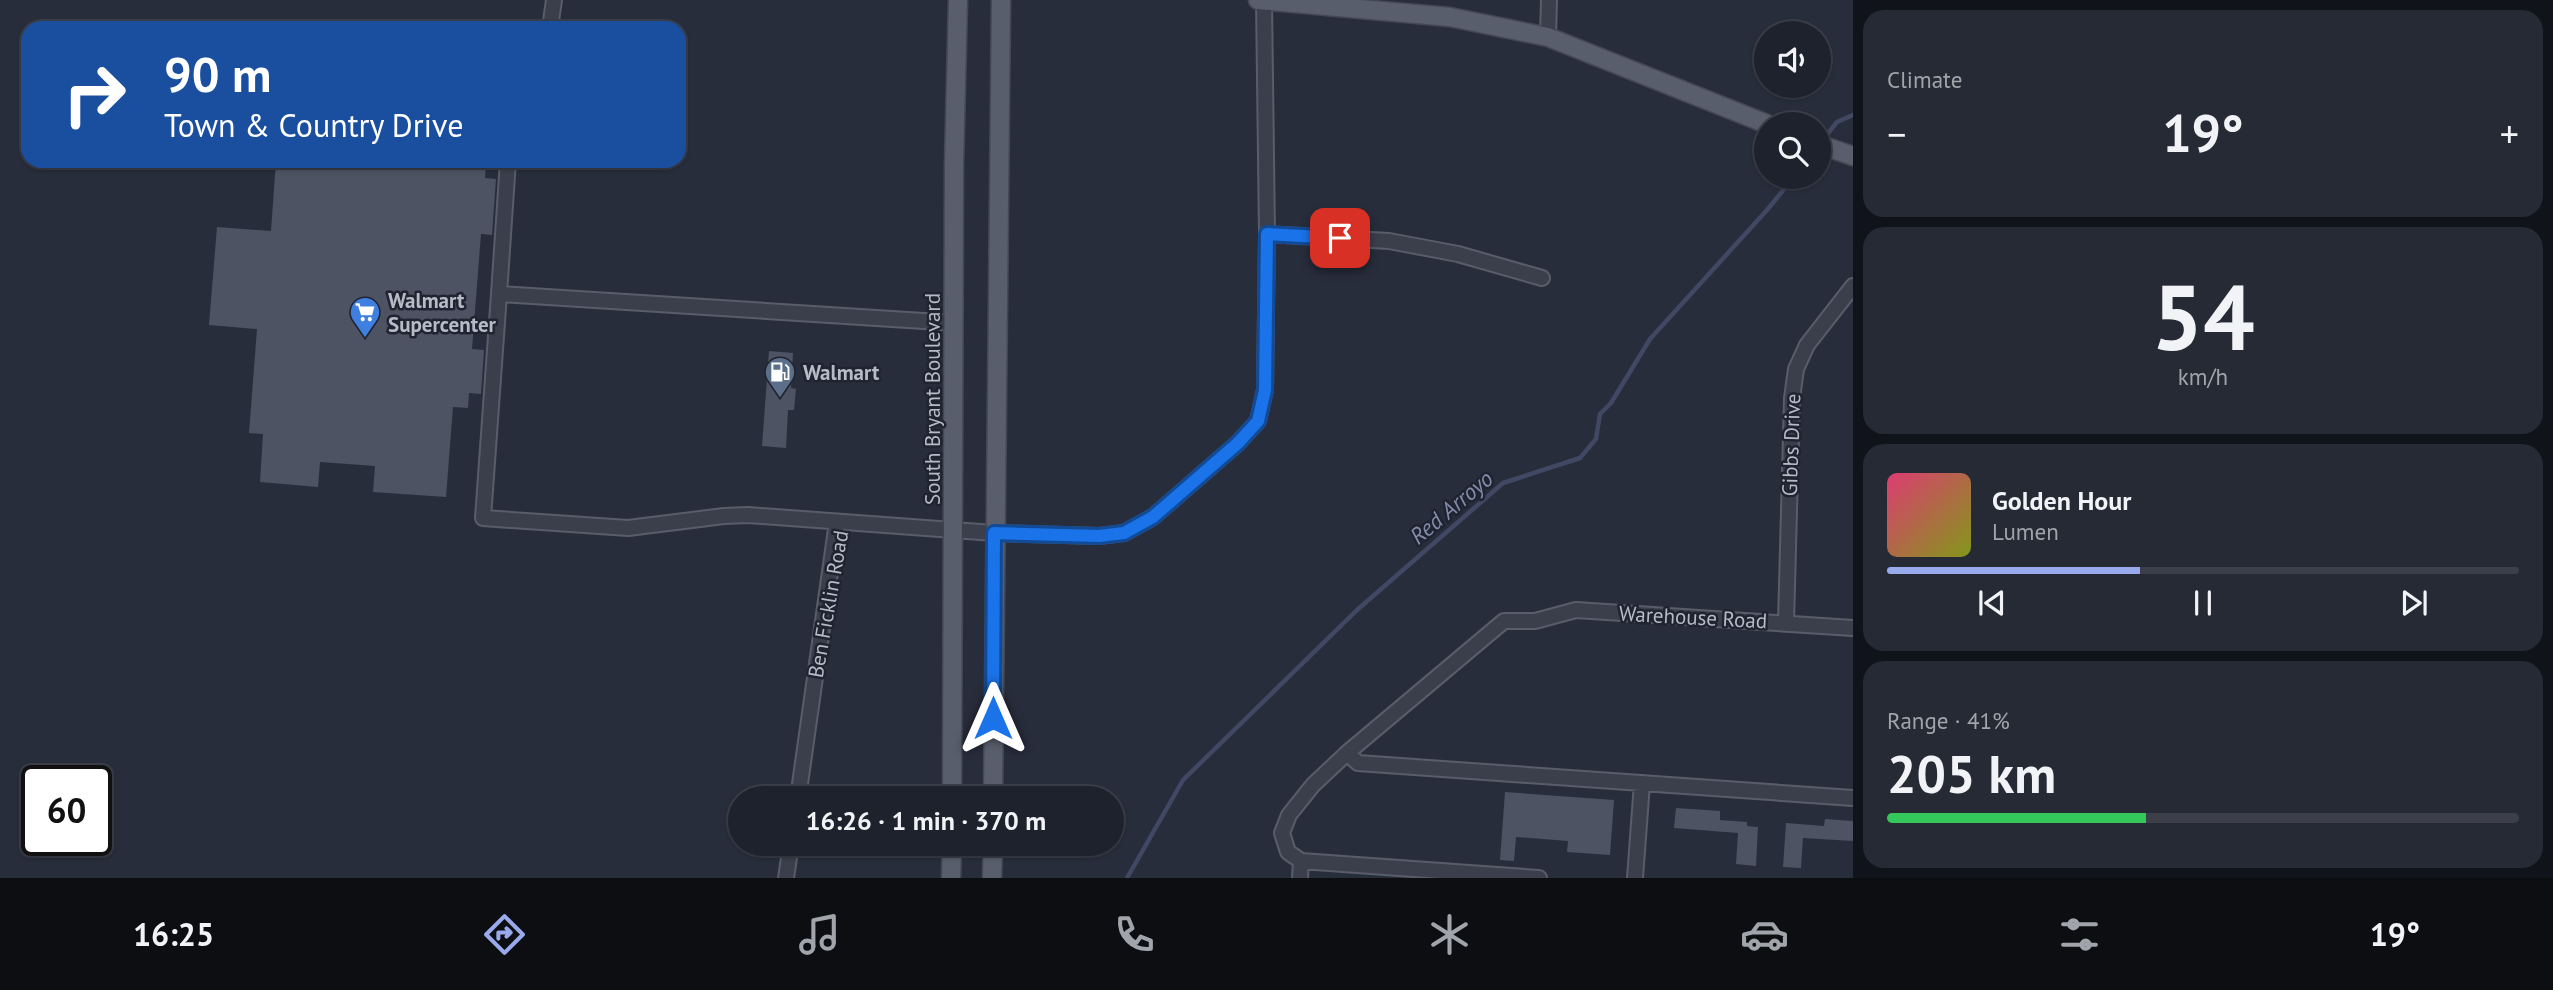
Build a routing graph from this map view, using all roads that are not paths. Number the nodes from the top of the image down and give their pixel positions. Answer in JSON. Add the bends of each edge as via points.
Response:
{"nodes":[{"id":1,"x":554,"y":0,"type":"edge"},
{"id":2,"x":958,"y":0,"type":"edge"},
{"id":3,"x":1000,"y":0,"type":"edge"},
{"id":4,"x":1258,"y":0,"type":"edge"},
{"id":5,"x":1549,"y":0,"type":"edge"},
{"id":6,"x":1264,"y":1,"type":"edge"},
{"id":7,"x":1299,"y":2,"type":"edge"},
{"id":8,"x":551,"y":21,"type":"edge"},
{"id":9,"x":1548,"y":37,"type":"junction"},
{"id":10,"x":1754,"y":119,"type":"edge"},
{"id":11,"x":1831,"y":148,"type":"edge"},
{"id":12,"x":1850,"y":155,"type":"edge"},
{"id":13,"x":508,"y":168,"type":"edge"},
{"id":14,"x":1267,"y":234,"type":"junction"},
{"id":15,"x":1542,"y":278,"type":"dead end"},
{"id":16,"x":1853,"y":286,"type":"edge"},
{"id":17,"x":499,"y":294,"type":"junction"},
{"id":18,"x":955,"y":323,"type":"junction"},
{"id":19,"x":837,"y":522,"type":"junction"},
{"id":20,"x":954,"y":530,"type":"junction"},
{"id":21,"x":994,"y":533,"type":"junction"},
{"id":22,"x":1786,"y":623,"type":"junction"},
{"id":23,"x":1853,"y":628,"type":"edge"},
{"id":24,"x":1346,"y":753,"type":"junction"},
{"id":25,"x":1642,"y":783,"type":"junction"},
{"id":26,"x":800,"y":786,"type":"edge"},
{"id":27,"x":952,"y":786,"type":"edge"},
{"id":28,"x":993,"y":786,"type":"edge"},
{"id":29,"x":1853,"y":798,"type":"edge"},
{"id":30,"x":790,"y":856,"type":"edge"},
{"id":31,"x":952,"y":856,"type":"edge"},
{"id":32,"x":993,"y":856,"type":"edge"},
{"id":33,"x":1301,"y":861,"type":"junction"},
{"id":34,"x":786,"y":878,"type":"edge"},
{"id":35,"x":951,"y":878,"type":"edge"},
{"id":36,"x":992,"y":878,"type":"edge"},
{"id":37,"x":1300,"y":878,"type":"edge"},
{"id":38,"x":1539,"y":878,"type":"edge"},
{"id":39,"x":1635,"y":878,"type":"edge"}],
"edges":[{"from":1,"to":8,"type":"street"},
{"from":2,"to":18,"type":"main road","name":"South Bryant Boulevard"},
{"from":3,"to":21,"type":"main road"},
{"from":4,"to":6,"type":"main road"},
{"from":5,"to":9,"type":"street"},
{"from":6,"to":7,"type":"main road"},
{"from":6,"to":14,"type":"street","name":"Ben Ficklin Road"},
{"from":7,"to":9,"type":"main road","via":[[1450,17]]},
{"from":9,"to":10,"type":"main road"},
{"from":11,"to":12,"type":"main road"},
{"from":13,"to":17,"type":"street"},
{"from":14,"to":15,"type":"street","via":[[1389,241],[1458,254]]},
{"from":14,"to":21,"type":"street","name":"Ben Ficklin Road","via":[[1265,390],[1258,421],[1238,443],[1153,517],[1124,533]]},
{"from":16,"to":22,"type":"street","name":"Gibbs Drive","via":[[1807,345],[1796,369]]},
{"from":17,"to":18,"type":"street"},
{"from":17,"to":19,"type":"street","via":[[483,518],[628,528],[735,516]]},
{"from":18,"to":20,"type":"main road","name":"South Bryant Boulevard"},
{"from":19,"to":20,"type":"street","name":"Ben Ficklin Road"},
{"from":19,"to":26,"type":"street","name":"Ben Ficklin Road"},
{"from":20,"to":21,"type":"street","name":"Ben Ficklin Road"},
{"from":20,"to":27,"type":"main road","name":"South Bryant Boulevard"},
{"from":21,"to":28,"type":"main road"},
{"from":22,"to":23,"type":"street","name":"Warehouse Road"},
{"from":22,"to":24,"type":"street","name":"Warehouse Road","via":[[1576,610],[1535,621],[1504,621]]},
{"from":24,"to":25,"type":"street","via":[[1358,763]]},
{"from":24,"to":33,"type":"street","name":"Warehouse Road","via":[[1289,815],[1282,833],[1287,852]]},
{"from":25,"to":29,"type":"street"},
{"from":25,"to":39,"type":"street"},
{"from":30,"to":34,"type":"street"},
{"from":31,"to":35,"type":"main road"},
{"from":32,"to":36,"type":"main road"},
{"from":33,"to":37,"type":"street"},
{"from":33,"to":38,"type":"street"}]}
